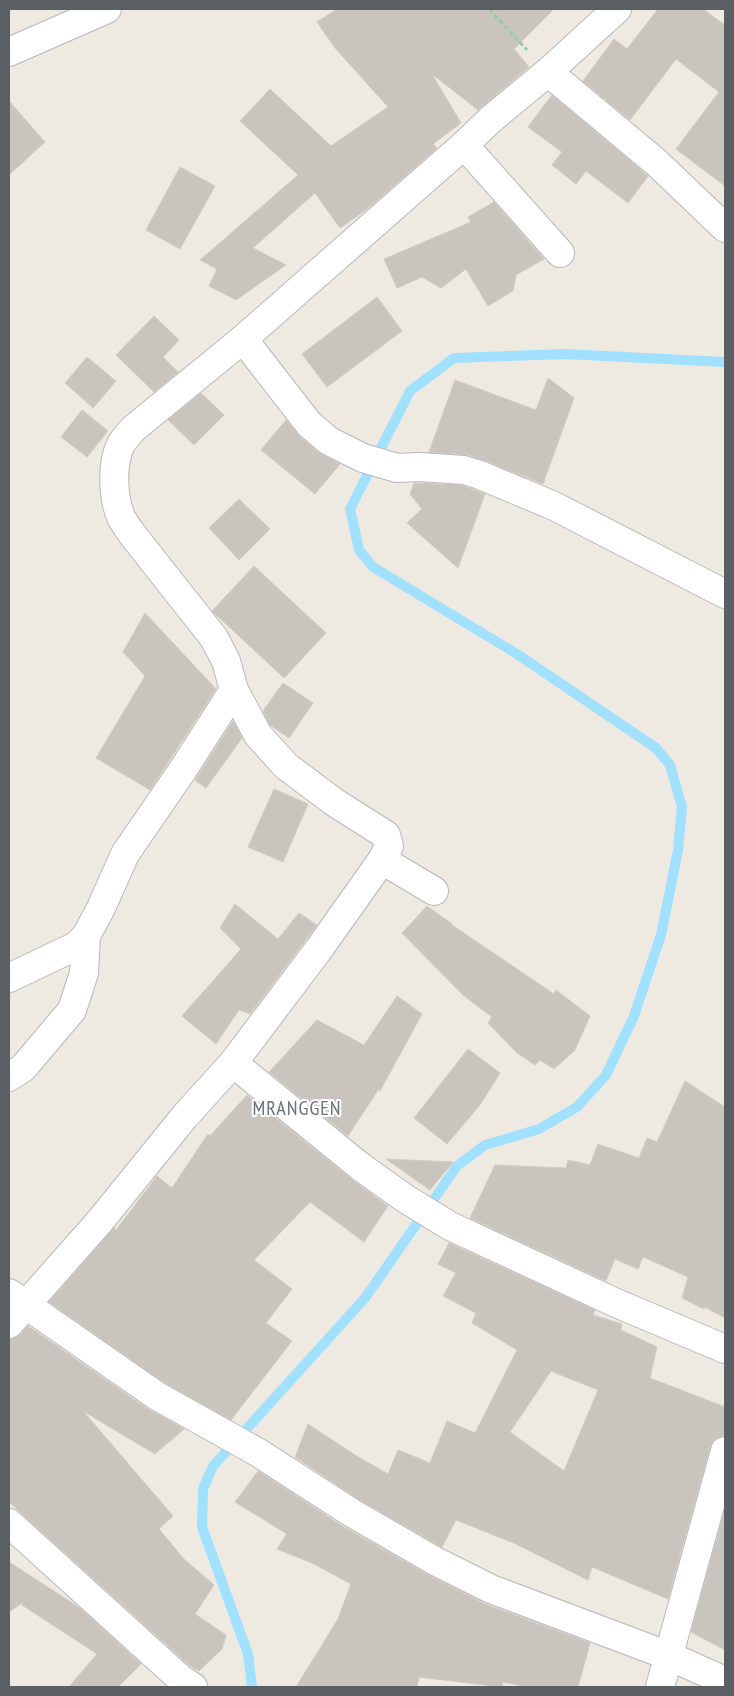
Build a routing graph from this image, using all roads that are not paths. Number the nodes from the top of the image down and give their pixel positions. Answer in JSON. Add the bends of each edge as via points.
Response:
{"nodes":[{"id":1,"x":107,"y":9,"type":"edge"},
{"id":2,"x":617,"y":9,"type":"edge"},
{"id":3,"x":9,"y":52,"type":"edge"},
{"id":4,"x":548,"y":72,"type":"junction"},
{"id":5,"x":464,"y":145,"type":"junction"},
{"id":6,"x":725,"y":228,"type":"edge"},
{"id":7,"x":560,"y":253,"type":"dead end"},
{"id":8,"x":243,"y":339,"type":"junction"},
{"id":9,"x":725,"y":594,"type":"edge"},
{"id":10,"x":234,"y":690,"type":"junction"},
{"id":11,"x":382,"y":860,"type":"junction"},
{"id":12,"x":434,"y":891,"type":"dead end"},
{"id":13,"x":86,"y":936,"type":"junction"},
{"id":14,"x":9,"y":978,"type":"edge"},
{"id":15,"x":233,"y":1063,"type":"junction"},
{"id":16,"x":9,"y":1077,"type":"edge"},
{"id":17,"x":14,"y":1308,"type":"edge"},
{"id":18,"x":725,"y":1349,"type":"edge"},
{"id":19,"x":725,"y":1452,"type":"edge"},
{"id":20,"x":9,"y":1523,"type":"edge"},
{"id":21,"x":669,"y":1656,"type":"junction"},
{"id":22,"x":725,"y":1681,"type":"edge"},
{"id":23,"x":193,"y":1687,"type":"edge"},
{"id":24,"x":660,"y":1687,"type":"edge"}],
"edges":[{"from":1,"to":3,"type":"street"},
{"from":2,"to":4,"type":"street"},
{"from":4,"to":5,"type":"street"},
{"from":4,"to":6,"type":"street","via":[[657,163]]},
{"from":5,"to":7,"type":"street"},
{"from":5,"to":8,"type":"street"},
{"from":8,"to":9,"type":"street","via":[[309,424],[329,441],[363,458],[397,468],[464,470],[480,475],[554,506]]},
{"from":8,"to":10,"type":"street","via":[[133,429],[121,445],[114,473],[122,517],[214,638],[226,661]]},
{"from":10,"to":11,"type":"street","via":[[258,735],[286,766],[386,835],[389,846]]},
{"from":10,"to":13,"type":"street","via":[[125,854]]},
{"from":11,"to":12,"type":"street"},
{"from":11,"to":15,"type":"street"},
{"from":13,"to":14,"type":"street","via":[[76,946]]},
{"from":13,"to":16,"type":"street","via":[[84,973],[72,1010],[23,1068]]},
{"from":15,"to":17,"type":"street","via":[[185,1116],[100,1221]]},
{"from":15,"to":18,"type":"street","via":[[361,1166],[450,1226],[616,1303]]},
{"from":17,"to":21,"type":"street","via":[[435,1561],[491,1588]]},
{"from":19,"to":21,"type":"street"},
{"from":20,"to":23,"type":"street"},
{"from":21,"to":22,"type":"street"},
{"from":21,"to":24,"type":"street"}]}
